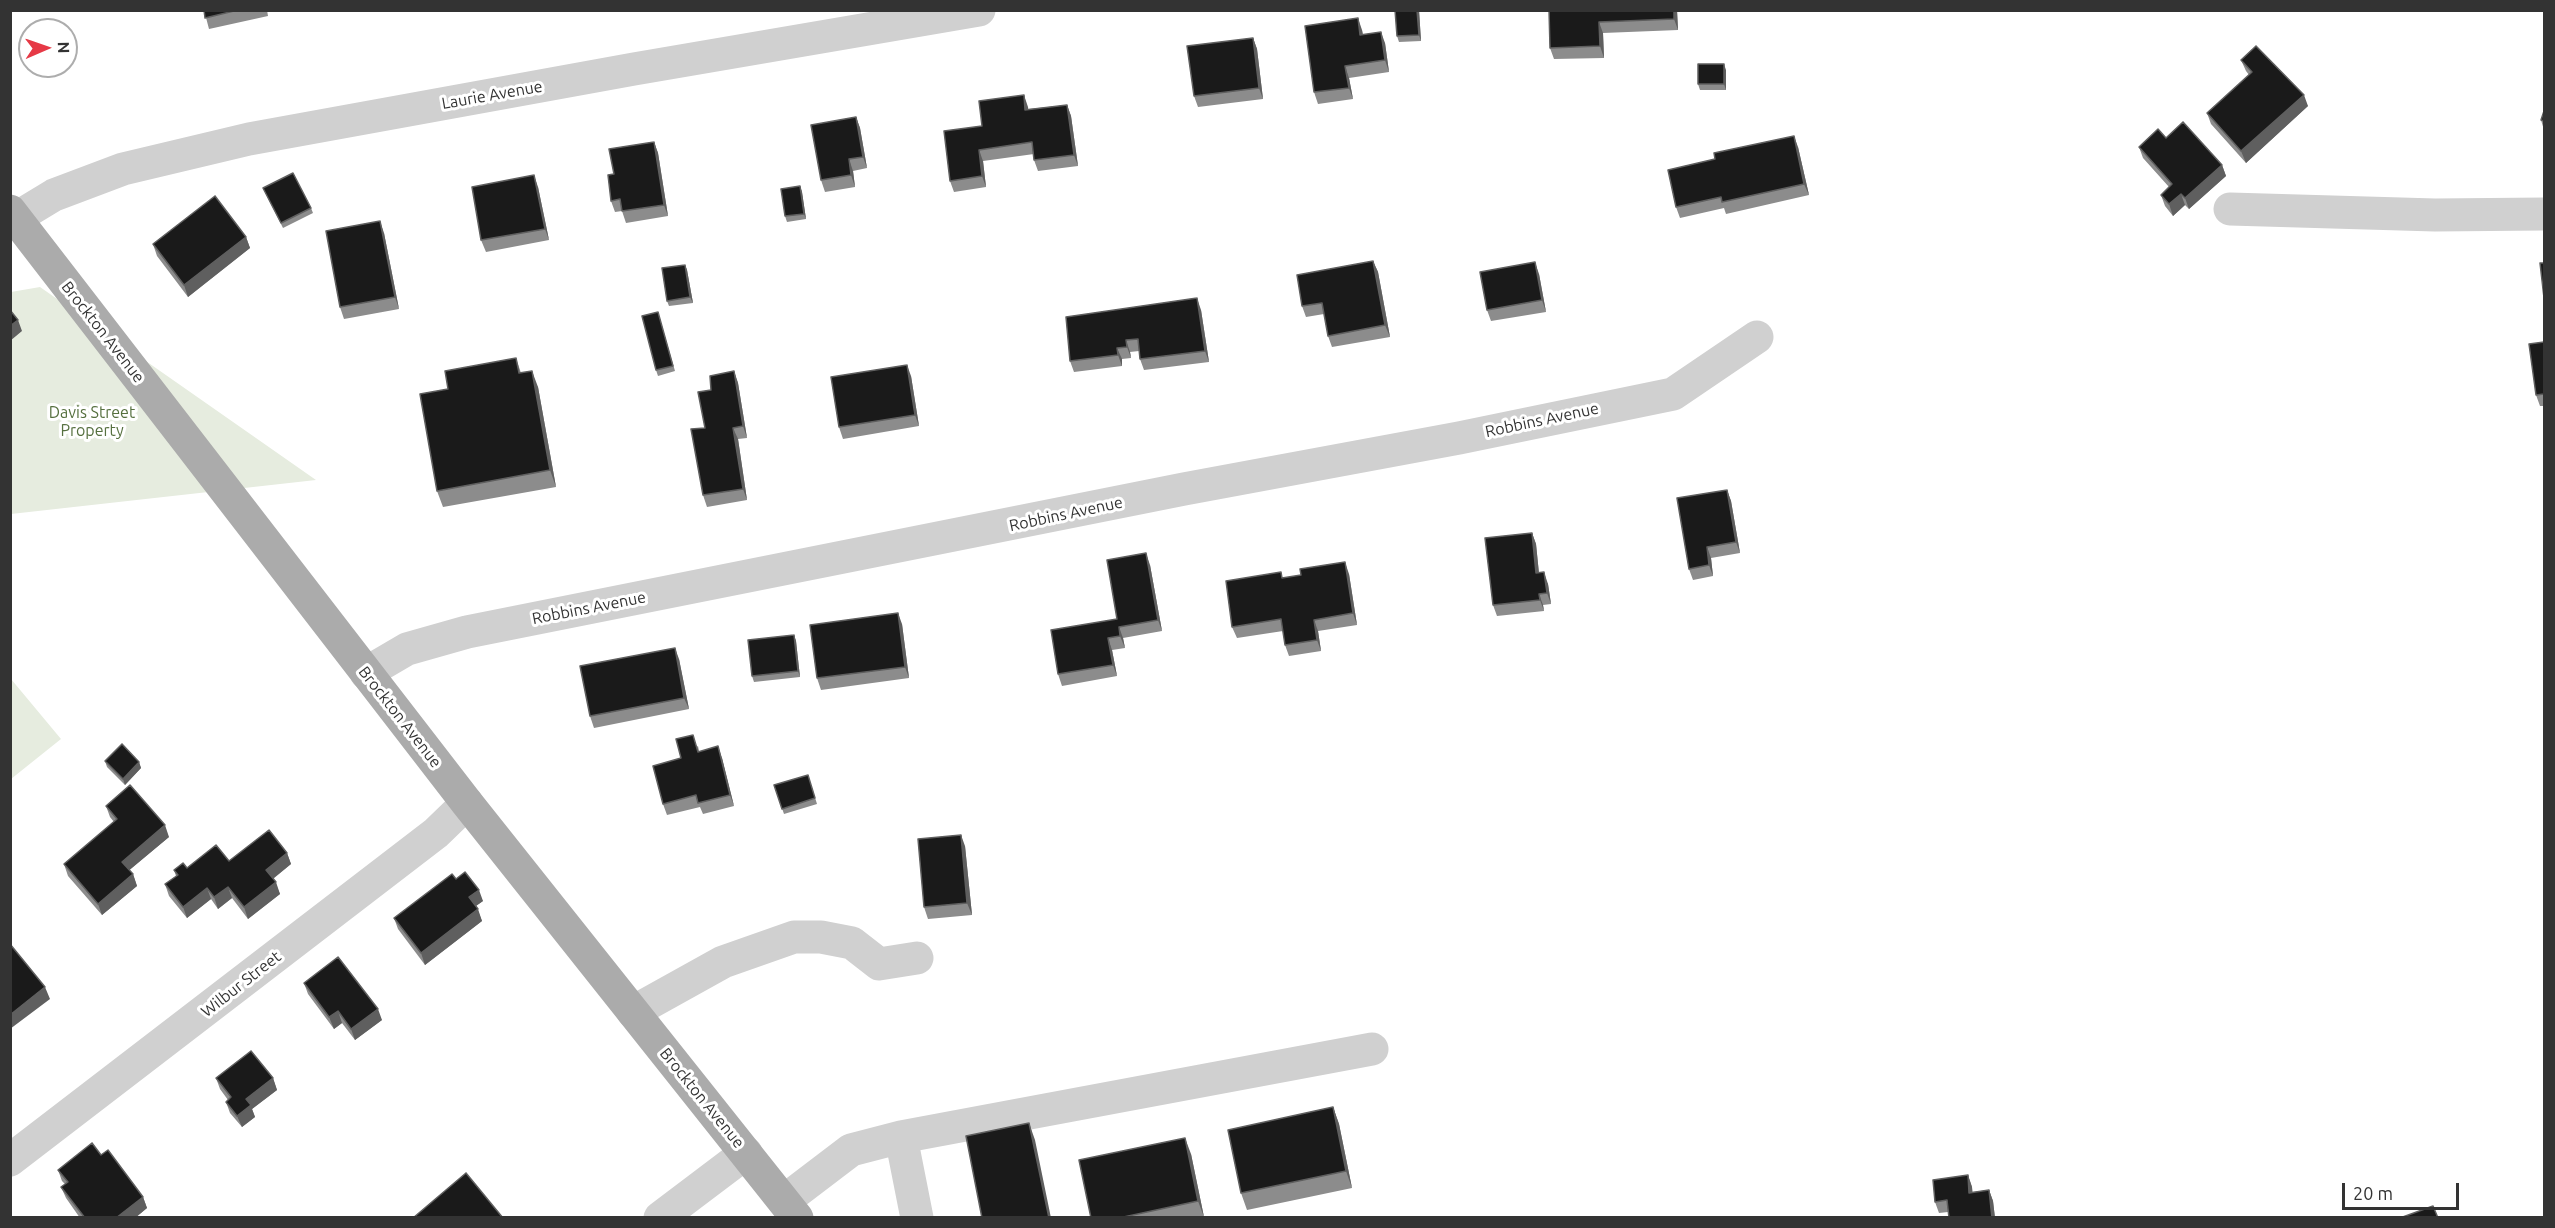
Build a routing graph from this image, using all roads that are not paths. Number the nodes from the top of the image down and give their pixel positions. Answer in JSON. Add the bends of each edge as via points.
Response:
{"nodes":[{"id":1,"x":979,"y":10,"type":"edge"},
{"id":2,"x":2230,"y":209,"type":"dead end"},
{"id":3,"x":2544,"y":214,"type":"edge"},
{"id":4,"x":13,"y":215,"type":"edge"},
{"id":5,"x":1757,"y":337,"type":"dead end"},
{"id":6,"x":366,"y":673,"type":"junction"},
{"id":7,"x":467,"y":803,"type":"junction"},
{"id":8,"x":917,"y":958,"type":"dead end"},
{"id":9,"x":633,"y":1012,"type":"junction"},
{"id":10,"x":1372,"y":1049,"type":"dead end"},
{"id":11,"x":901,"y":1137,"type":"junction"},
{"id":12,"x":746,"y":1153,"type":"junction"},
{"id":13,"x":10,"y":1160,"type":"edge"},
{"id":14,"x":790,"y":1209,"type":"edge"},
{"id":15,"x":660,"y":1218,"type":"edge"},
{"id":16,"x":917,"y":1218,"type":"edge"}],
"edges":[{"from":1,"to":4,"type":"street","name":"Laurie Avenue","via":[[249,139],[123,169]]},
{"from":2,"to":3,"type":"street"},
{"from":4,"to":6,"type":"main road","name":"Brockton Avenue"},
{"from":5,"to":6,"type":"street","name":"Robbins Avenue","via":[[1673,394],[467,632],[407,649]]},
{"from":6,"to":7,"type":"main road","name":"Brockton Avenue"},
{"from":7,"to":9,"type":"main road","name":"Brockton Avenue"},
{"from":7,"to":13,"type":"street","name":"Wilbur Street","via":[[436,833]]},
{"from":8,"to":9,"type":"street","via":[[879,964],[852,943],[794,937],[723,962]]},
{"from":9,"to":12,"type":"main road","name":"Brockton Avenue"},
{"from":10,"to":11,"type":"street"},
{"from":11,"to":14,"type":"street","via":[[851,1150]]},
{"from":11,"to":16,"type":"street"},
{"from":12,"to":14,"type":"main road","name":"Brockton Avenue"},
{"from":12,"to":15,"type":"street"}]}
